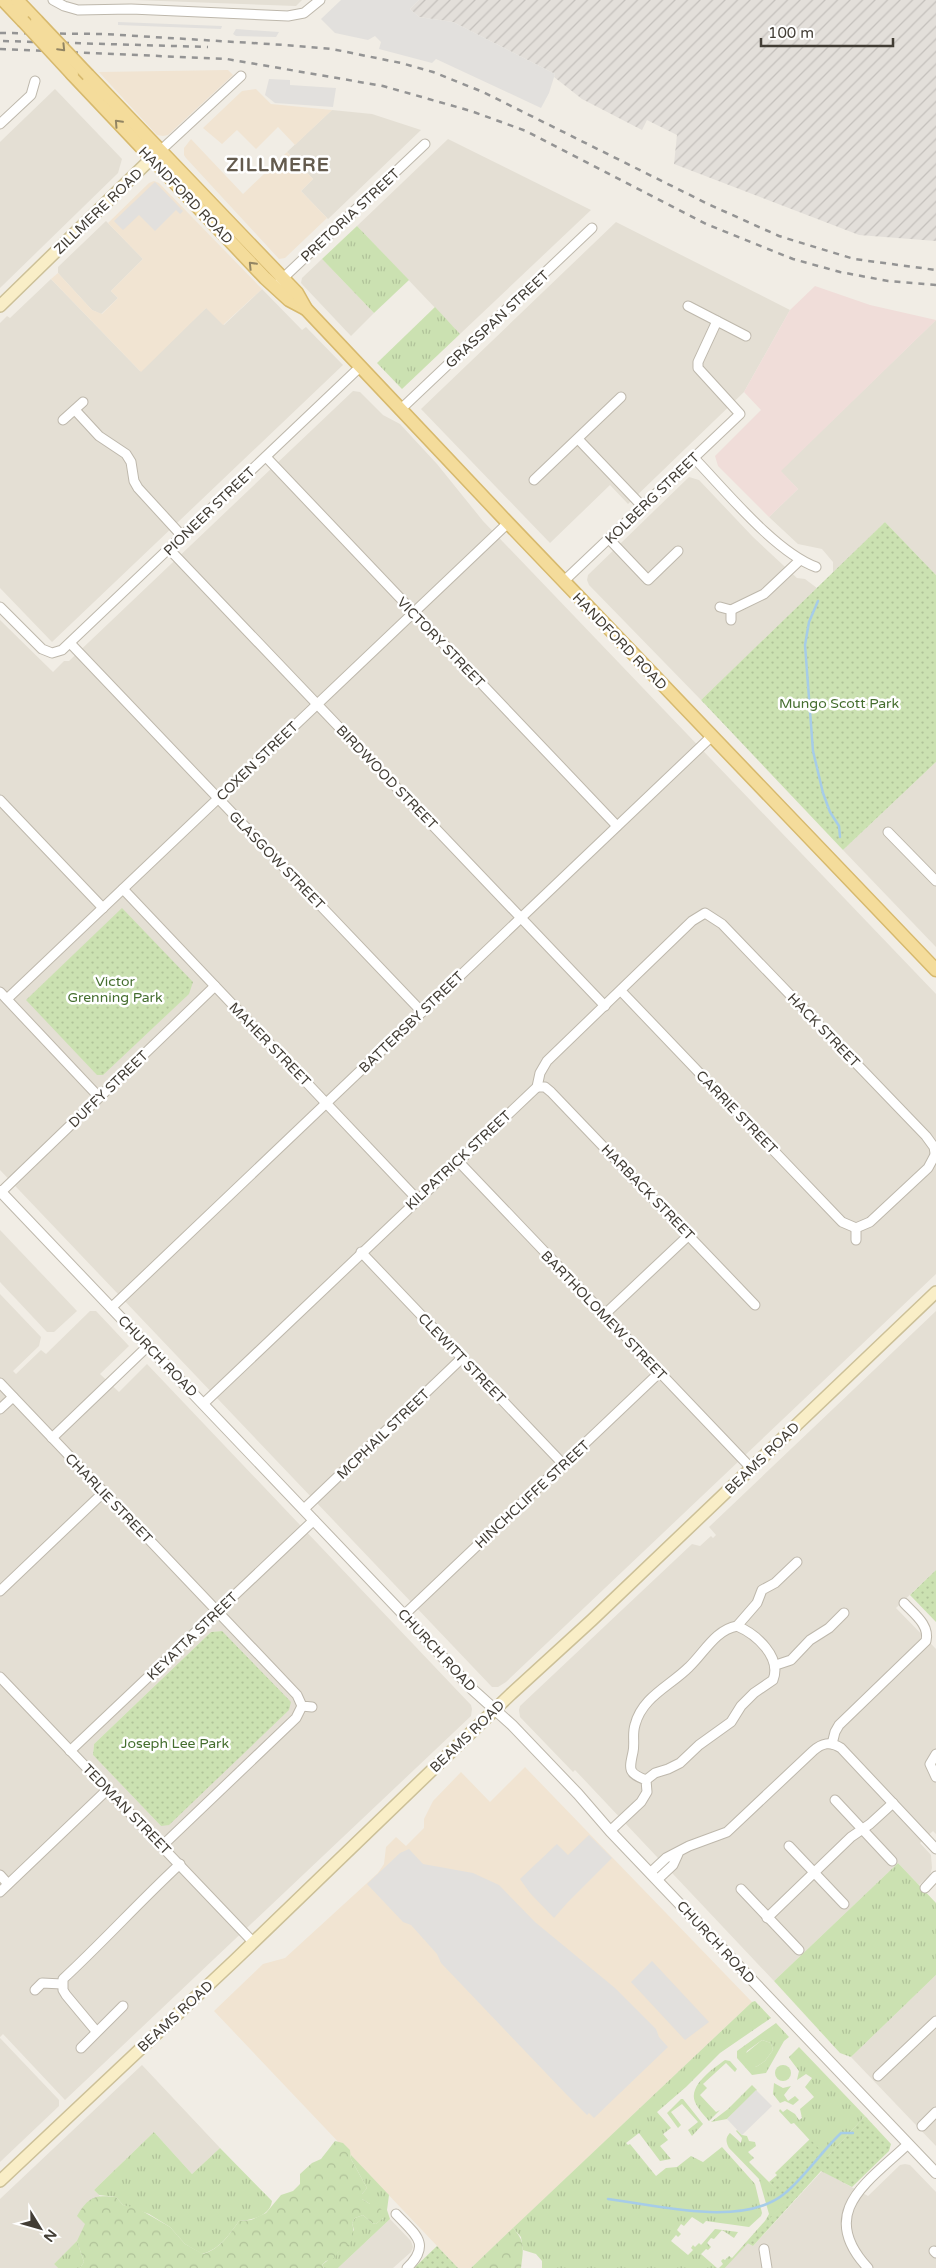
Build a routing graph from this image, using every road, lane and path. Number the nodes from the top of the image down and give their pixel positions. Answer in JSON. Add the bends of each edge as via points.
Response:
{"nodes":[{"id":1,"x":3,"y":0,"type":"edge"},
{"id":2,"x":17,"y":0,"type":"edge"},
{"id":3,"x":53,"y":0,"type":"edge"},
{"id":4,"x":134,"y":0,"type":"edge"},
{"id":5,"x":320,"y":0,"type":"edge"},
{"id":6,"x":131,"y":10,"type":"junction"},
{"id":7,"x":241,"y":76,"type":"dead end"},
{"id":8,"x":35,"y":81,"type":"dead end"},
{"id":9,"x":0,"y":124,"type":"edge"},
{"id":10,"x":425,"y":144,"type":"dead end"},
{"id":11,"x":156,"y":155,"type":"junction"},
{"id":12,"x":592,"y":228,"type":"dead end"},
{"id":13,"x":279,"y":283,"type":"junction"},
{"id":14,"x":0,"y":306,"type":"edge"},
{"id":15,"x":688,"y":306,"type":"dead end"},
{"id":16,"x":718,"y":321,"type":"junction"},
{"id":17,"x":746,"y":336,"type":"dead end"},
{"id":18,"x":361,"y":366,"type":"junction"},
{"id":19,"x":621,"y":397,"type":"dead end"},
{"id":20,"x":83,"y":402,"type":"dead end"},
{"id":21,"x":401,"y":409,"type":"junction"},
{"id":22,"x":75,"y":410,"type":"junction"},
{"id":23,"x":64,"y":420,"type":"dead end"},
{"id":24,"x":578,"y":439,"type":"junction"},
{"id":25,"x":266,"y":456,"type":"junction"},
{"id":26,"x":694,"y":458,"type":"junction"},
{"id":27,"x":534,"y":480,"type":"dead end"},
{"id":28,"x":644,"y":507,"type":"junction"},
{"id":29,"x":508,"y":523,"type":"junction"},
{"id":30,"x":182,"y":536,"type":"junction"},
{"id":31,"x":609,"y":539,"type":"junction"},
{"id":32,"x":169,"y":549,"type":"junction"},
{"id":33,"x":678,"y":551,"type":"dead end"},
{"id":34,"x":799,"y":561,"type":"junction"},
{"id":35,"x":816,"y":567,"type":"dead end"},
{"id":36,"x":564,"y":581,"type":"junction"},
{"id":37,"x":720,"y":608,"type":"dead end"},
{"id":38,"x":1,"y":609,"type":"edge"},
{"id":39,"x":731,"y":610,"type":"junction"},
{"id":40,"x":413,"y":613,"type":"junction"},
{"id":41,"x":731,"y":620,"type":"dead end"},
{"id":42,"x":70,"y":643,"type":"junction"},
{"id":43,"x":317,"y":704,"type":"junction"},
{"id":44,"x":712,"y":736,"type":"junction"},
{"id":45,"x":218,"y":798,"type":"junction"},
{"id":46,"x":0,"y":800,"type":"edge"},
{"id":47,"x":617,"y":826,"type":"junction"},
{"id":48,"x":888,"y":832,"type":"dead end"},
{"id":49,"x":936,"y":881,"type":"edge"},
{"id":50,"x":123,"y":889,"type":"junction"},
{"id":51,"x":103,"y":908,"type":"junction"},
{"id":52,"x":705,"y":913,"type":"joint"},
{"id":53,"x":521,"y":918,"type":"junction"},
{"id":54,"x":936,"y":970,"type":"edge"},
{"id":55,"x":215,"y":986,"type":"junction"},
{"id":56,"x":621,"y":991,"type":"junction"},
{"id":57,"x":0,"y":992,"type":"edge"},
{"id":58,"x":7,"y":999,"type":"junction"},
{"id":59,"x":605,"y":1006,"type":"junction"},
{"id":60,"x":422,"y":1012,"type":"junction"},
{"id":61,"x":537,"y":1087,"type":"junction"},
{"id":62,"x":99,"y":1097,"type":"junction"},
{"id":63,"x":326,"y":1103,"type":"junction"},
{"id":64,"x":935,"y":1153,"type":"edge"},
{"id":65,"x":458,"y":1161,"type":"junction"},
{"id":66,"x":0,"y":1192,"type":"edge"},
{"id":67,"x":417,"y":1199,"type":"junction"},
{"id":68,"x":856,"y":1228,"type":"junction"},
{"id":69,"x":689,"y":1235,"type":"junction"},
{"id":70,"x":856,"y":1240,"type":"dead end"},
{"id":71,"x":361,"y":1252,"type":"junction"},
{"id":72,"x":936,"y":1292,"type":"edge"},
{"id":73,"x":755,"y":1305,"type":"dead end"},
{"id":74,"x":112,"y":1308,"type":"junction"},
{"id":75,"x":604,"y":1315,"type":"junction"},
{"id":76,"x":148,"y":1346,"type":"junction"},
{"id":77,"x":462,"y":1358,"type":"junction"},
{"id":78,"x":659,"y":1373,"type":"junction"},
{"id":79,"x":0,"y":1383,"type":"edge"},
{"id":80,"x":13,"y":1397,"type":"junction"},
{"id":81,"x":203,"y":1404,"type":"junction"},
{"id":82,"x":0,"y":1409,"type":"edge"},
{"id":83,"x":52,"y":1438,"type":"junction"},
{"id":84,"x":563,"y":1464,"type":"junction"},
{"id":85,"x":751,"y":1468,"type":"junction"},
{"id":86,"x":104,"y":1492,"type":"junction"},
{"id":87,"x":304,"y":1509,"type":"junction"},
{"id":88,"x":314,"y":1520,"type":"junction"},
{"id":89,"x":797,"y":1562,"type":"dead end"},
{"id":90,"x":0,"y":1591,"type":"edge"},
{"id":91,"x":904,"y":1603,"type":"dead end"},
{"id":92,"x":217,"y":1612,"type":"junction"},
{"id":93,"x":844,"y":1613,"type":"dead end"},
{"id":94,"x":404,"y":1614,"type":"junction"},
{"id":95,"x":737,"y":1626,"type":"junction"},
{"id":96,"x":931,"y":1638,"type":"edge"},
{"id":97,"x":776,"y":1665,"type":"junction"},
{"id":98,"x":0,"y":1677,"type":"edge"},
{"id":99,"x":494,"y":1710,"type":"junction"},
{"id":100,"x":832,"y":1744,"type":"junction"},
{"id":101,"x":70,"y":1751,"type":"junction"},
{"id":102,"x":936,"y":1754,"type":"edge"},
{"id":103,"x":936,"y":1777,"type":"edge"},
{"id":104,"x":646,"y":1780,"type":"junction"},
{"id":105,"x":108,"y":1789,"type":"junction"},
{"id":106,"x":835,"y":1800,"type":"dead end"},
{"id":107,"x":893,"y":1802,"type":"junction"},
{"id":108,"x":862,"y":1829,"type":"junction"},
{"id":109,"x":610,"y":1831,"type":"junction"},
{"id":110,"x":162,"y":1846,"type":"junction"},
{"id":111,"x":788,"y":1846,"type":"dead end"},
{"id":112,"x":936,"y":1850,"type":"edge"},
{"id":113,"x":892,"y":1861,"type":"dead end"},
{"id":114,"x":180,"y":1864,"type":"junction"},
{"id":115,"x":814,"y":1873,"type":"junction"},
{"id":116,"x":0,"y":1875,"type":"edge"},
{"id":117,"x":653,"y":1876,"type":"junction"},
{"id":118,"x":936,"y":1876,"type":"edge"},
{"id":119,"x":8,"y":1884,"type":"junction"},
{"id":120,"x":925,"y":1888,"type":"dead end"},
{"id":121,"x":741,"y":1889,"type":"dead end"},
{"id":122,"x":0,"y":1892,"type":"edge"},
{"id":123,"x":844,"y":1904,"type":"dead end"},
{"id":124,"x":767,"y":1918,"type":"junction"},
{"id":125,"x":253,"y":1942,"type":"junction"},
{"id":126,"x":798,"y":1950,"type":"dead end"},
{"id":127,"x":62,"y":1984,"type":"junction"},
{"id":128,"x":35,"y":1990,"type":"dead end"},
{"id":129,"x":123,"y":2006,"type":"dead end"},
{"id":130,"x":936,"y":2021,"type":"edge"},
{"id":131,"x":96,"y":2031,"type":"junction"},
{"id":132,"x":81,"y":2048,"type":"dead end"},
{"id":133,"x":878,"y":2076,"type":"dead end"},
{"id":134,"x":936,"y":2112,"type":"edge"},
{"id":135,"x":922,"y":2126,"type":"dead end"},
{"id":136,"x":908,"y":2144,"type":"junction"},
{"id":137,"x":936,"y":2173,"type":"edge"},
{"id":138,"x":0,"y":2180,"type":"edge"},
{"id":139,"x":396,"y":2214,"type":"dead end"},
{"id":140,"x":764,"y":2249,"type":"dead end"},
{"id":141,"x":407,"y":2268,"type":"edge"},
{"id":142,"x":767,"y":2268,"type":"edge"},
{"id":143,"x":868,"y":2268,"type":"edge"}],
"edges":[{"from":11,"to":1,"type":"main road","name":"HANDFORD ROAD","one_way":true,"bridge":true,"via":[[72,74]]},
{"from":2,"to":11,"type":"main road","name":"HANDFORD ROAD","one_way":true,"bridge":true,"via":[[88,75]]},
{"from":3,"to":6,"type":"street","via":[[71,9]]},
{"from":4,"to":6,"type":"street"},
{"from":5,"to":6,"type":"street","via":[[307,11],[294,16]]},
{"from":7,"to":11,"type":"street","name":"ZILLMERE ROAD"},
{"from":8,"to":9,"type":"street","via":[[30,95]]},
{"from":10,"to":13,"type":"street","name":"PRETORIA STREET"},
{"from":11,"to":13,"type":"main road","name":"HANDFORD ROAD"},
{"from":11,"to":14,"type":"main road","name":"ZILLMERE ROAD"},
{"from":12,"to":21,"type":"street","name":"GRASSPAN STREET"},
{"from":13,"to":18,"type":"main road","name":"HANDFORD ROAD","via":[[297,293],[306,309]]},
{"from":15,"to":16,"type":"street"},
{"from":16,"to":17,"type":"street"},
{"from":16,"to":26,"type":"street","name":"KOLBERG STREET","via":[[698,368],[740,414]]},
{"from":18,"to":21,"type":"main road","name":"HANDFORD ROAD"},
{"from":18,"to":25,"type":"street","name":"PIONEER STREET"},
{"from":19,"to":24,"type":"street"},
{"from":20,"to":22,"type":"street"},
{"from":21,"to":29,"type":"main road","name":"HANDFORD ROAD"},
{"from":22,"to":23,"type":"street"},
{"from":22,"to":30,"type":"street","via":[[99,436],[126,454],[135,484]]},
{"from":24,"to":27,"type":"street"},
{"from":24,"to":28,"type":"street"},
{"from":25,"to":30,"type":"street","name":"PIONEER STREET"},
{"from":25,"to":40,"type":"street","name":"VICTORY STREET"},
{"from":26,"to":28,"type":"street","name":"KOLBERG STREET"},
{"from":26,"to":34,"type":"street"},
{"from":28,"to":31,"type":"street","name":"KOLBERG STREET"},
{"from":29,"to":36,"type":"main road","name":"HANDFORD ROAD"},
{"from":29,"to":40,"type":"street","name":"COXEN STREET"},
{"from":30,"to":32,"type":"street","name":"PIONEER STREET"},
{"from":31,"to":33,"type":"street","via":[[648,580]]},
{"from":31,"to":36,"type":"street","name":"KOLBERG STREET"},
{"from":32,"to":42,"type":"street","name":"PIONEER STREET"},
{"from":32,"to":43,"type":"street","name":"BIRDWOOD STREET"},
{"from":34,"to":35,"type":"street"},
{"from":34,"to":39,"type":"street","via":[[764,594]]},
{"from":36,"to":44,"type":"main road","name":"HANDFORD ROAD"},
{"from":37,"to":39,"type":"street"},
{"from":38,"to":42,"type":"street","name":"PIONEER STREET","via":[[42,649],[56,653]]},
{"from":39,"to":41,"type":"street"},
{"from":40,"to":43,"type":"street","name":"COXEN STREET"},
{"from":40,"to":47,"type":"street","name":"VICTORY STREET"},
{"from":42,"to":45,"type":"street","name":"GLASGOW STREET"},
{"from":43,"to":45,"type":"street","name":"COXEN STREET"},
{"from":43,"to":53,"type":"street","name":"BIRDWOOD STREET"},
{"from":44,"to":47,"type":"street","name":"BATTERSBY STREET"},
{"from":44,"to":54,"type":"main road","name":"HANDFORD ROAD"},
{"from":45,"to":50,"type":"street","name":"COXEN STREET"},
{"from":45,"to":60,"type":"street","name":"GLASGOW STREET"},
{"from":46,"to":51,"type":"street"},
{"from":47,"to":53,"type":"street","name":"BATTERSBY STREET"},
{"from":48,"to":49,"type":"street"},
{"from":50,"to":51,"type":"street","name":"COXEN STREET"},
{"from":50,"to":55,"type":"street","name":"MAHER STREET"},
{"from":51,"to":58,"type":"street","name":"COXEN STREET"},
{"from":52,"to":56,"type":"street","name":"KILPATRICK STREET","via":[[692,921]]},
{"from":52,"to":64,"type":"street","name":"HACK STREET","via":[[722,924],[926,1136]]},
{"from":53,"to":59,"type":"street","name":"BIRDWOOD STREET"},
{"from":53,"to":60,"type":"street","name":"BATTERSBY STREET"},
{"from":55,"to":62,"type":"street","name":"DUFFY STREET"},
{"from":55,"to":63,"type":"street","name":"MAHER STREET"},
{"from":56,"to":59,"type":"street","name":"KILPATRICK STREET"},
{"from":56,"to":68,"type":"street","name":"CARRIE STREET","via":[[842,1222]]},
{"from":57,"to":58,"type":"street"},
{"from":58,"to":62,"type":"street"},
{"from":59,"to":61,"type":"street","name":"KILPATRICK STREET","via":[[547,1061]]},
{"from":60,"to":63,"type":"street","name":"BATTERSBY STREET"},
{"from":61,"to":65,"type":"street","name":"KILPATRICK STREET"},
{"from":61,"to":69,"type":"street","name":"HARBACK STREET","via":[[548,1089]]},
{"from":62,"to":66,"type":"street","name":"DUFFY STREET"},
{"from":63,"to":67,"type":"street","name":"MAHER STREET"},
{"from":63,"to":74,"type":"street","name":"BATTERSBY STREET"},
{"from":64,"to":68,"type":"street","via":[[930,1165],[906,1188],[870,1222]]},
{"from":65,"to":67,"type":"street","name":"KILPATRICK STREET"},
{"from":65,"to":75,"type":"street","name":"BARTHOLOMEW STREET"},
{"from":66,"to":74,"type":"street","name":"CHURCH ROAD"},
{"from":67,"to":71,"type":"street","name":"KILPATRICK STREET"},
{"from":68,"to":70,"type":"street"},
{"from":69,"to":73,"type":"street","name":"HARBACK STREET"},
{"from":69,"to":75,"type":"street"},
{"from":71,"to":77,"type":"street","name":"CLEWITT STREET"},
{"from":71,"to":81,"type":"street","name":"KILPATRICK STREET"},
{"from":72,"to":85,"type":"main road","name":"BEAMS ROAD"},
{"from":74,"to":76,"type":"street","name":"CHURCH ROAD"},
{"from":75,"to":78,"type":"street","name":"BARTHOLOMEW STREET"},
{"from":76,"to":81,"type":"street","name":"CHURCH ROAD"},
{"from":76,"to":83,"type":"street"},
{"from":77,"to":84,"type":"street","name":"CLEWITT STREET"},
{"from":77,"to":87,"type":"street","name":"MCPHAIL STREET"},
{"from":78,"to":84,"type":"street","name":"HINCHCLIFFE STREET"},
{"from":78,"to":85,"type":"street","name":"BARTHOLOMEW STREET"},
{"from":79,"to":80,"type":"street","name":"CHARLIE STREET"},
{"from":80,"to":82,"type":"street"},
{"from":80,"to":83,"type":"street","name":"CHARLIE STREET"},
{"from":81,"to":87,"type":"street","name":"CHURCH ROAD"},
{"from":83,"to":86,"type":"street","name":"CHARLIE STREET"},
{"from":84,"to":94,"type":"street","name":"HINCHCLIFFE STREET"},
{"from":85,"to":99,"type":"main road","name":"BEAMS ROAD"},
{"from":86,"to":90,"type":"street"},
{"from":86,"to":92,"type":"street","name":"CHARLIE STREET"},
{"from":87,"to":88,"type":"street","name":"CHURCH ROAD"},
{"from":88,"to":92,"type":"street","name":"KEYATTA STREET"},
{"from":88,"to":94,"type":"street","name":"CHURCH ROAD"},
{"from":89,"to":95,"type":"street","via":[[775,1584],[762,1590],[757,1603]]},
{"from":91,"to":96,"type":"street"},
{"from":92,"to":101,"type":"street","name":"KEYATTA STREET"},
{"from":92,"to":110,"type":"street","name":"CHARLIE STREET","via":[[307,1707]]},
{"from":93,"to":97,"type":"street","via":[[791,1660]]},
{"from":94,"to":99,"type":"street","name":"CHURCH ROAD"},
{"from":95,"to":97,"type":"street","via":[[747,1630],[773,1656]]},
{"from":95,"to":104,"type":"street","via":[[724,1630],[690,1666],[645,1704],[634,1727],[630,1769]]},
{"from":96,"to":100,"type":"street","via":[[839,1725]]},
{"from":97,"to":104,"type":"street","via":[[773,1680],[754,1693],[731,1722],[698,1745],[680,1763],[655,1772]]},
{"from":98,"to":101,"type":"street","name":"TEDMAN STREET"},
{"from":99,"to":109,"type":"street","name":"CHURCH ROAD","via":[[578,1794]]},
{"from":99,"to":125,"type":"main road","name":"BEAMS ROAD"},
{"from":100,"to":107,"type":"street","via":[[841,1748]]},
{"from":100,"to":117,"type":"street","via":[[817,1748],[727,1832],[689,1846],[678,1854],[672,1865]]},
{"from":101,"to":105,"type":"street","name":"TEDMAN STREET"},
{"from":102,"to":103,"type":"street","via":[[930,1764]]},
{"from":104,"to":109,"type":"street","via":[[647,1792],[641,1802]]},
{"from":105,"to":110,"type":"street","name":"TEDMAN STREET"},
{"from":105,"to":119,"type":"street"},
{"from":106,"to":108,"type":"street"},
{"from":107,"to":108,"type":"street"},
{"from":107,"to":112,"type":"street"},
{"from":108,"to":113,"type":"street"},
{"from":108,"to":115,"type":"street"},
{"from":109,"to":117,"type":"street","name":"CHURCH ROAD"},
{"from":110,"to":114,"type":"street","name":"TEDMAN STREET"},
{"from":111,"to":115,"type":"street"},
{"from":114,"to":125,"type":"street","name":"TEDMAN STREET"},
{"from":114,"to":127,"type":"street","via":[[63,1979]]},
{"from":115,"to":123,"type":"street"},
{"from":115,"to":124,"type":"street"},
{"from":116,"to":119,"type":"street"},
{"from":117,"to":136,"type":"street","name":"CHURCH ROAD"},
{"from":118,"to":120,"type":"street"},
{"from":119,"to":122,"type":"street"},
{"from":121,"to":124,"type":"street"},
{"from":124,"to":126,"type":"street"},
{"from":125,"to":138,"type":"main road","name":"BEAMS ROAD"},
{"from":127,"to":128,"type":"street","via":[[42,1983]]},
{"from":127,"to":131,"type":"street","via":[[66,1995]]},
{"from":129,"to":131,"type":"street"},
{"from":130,"to":133,"type":"street"},
{"from":131,"to":132,"type":"street"},
{"from":134,"to":135,"type":"street"},
{"from":136,"to":137,"type":"street","name":"CHURCH ROAD"},
{"from":136,"to":143,"type":"street","via":[[861,2189],[848,2208],[849,2239]]},
{"from":139,"to":141,"type":"street","via":[[420,2243],[417,2257]]},
{"from":140,"to":142,"type":"street"}]}
